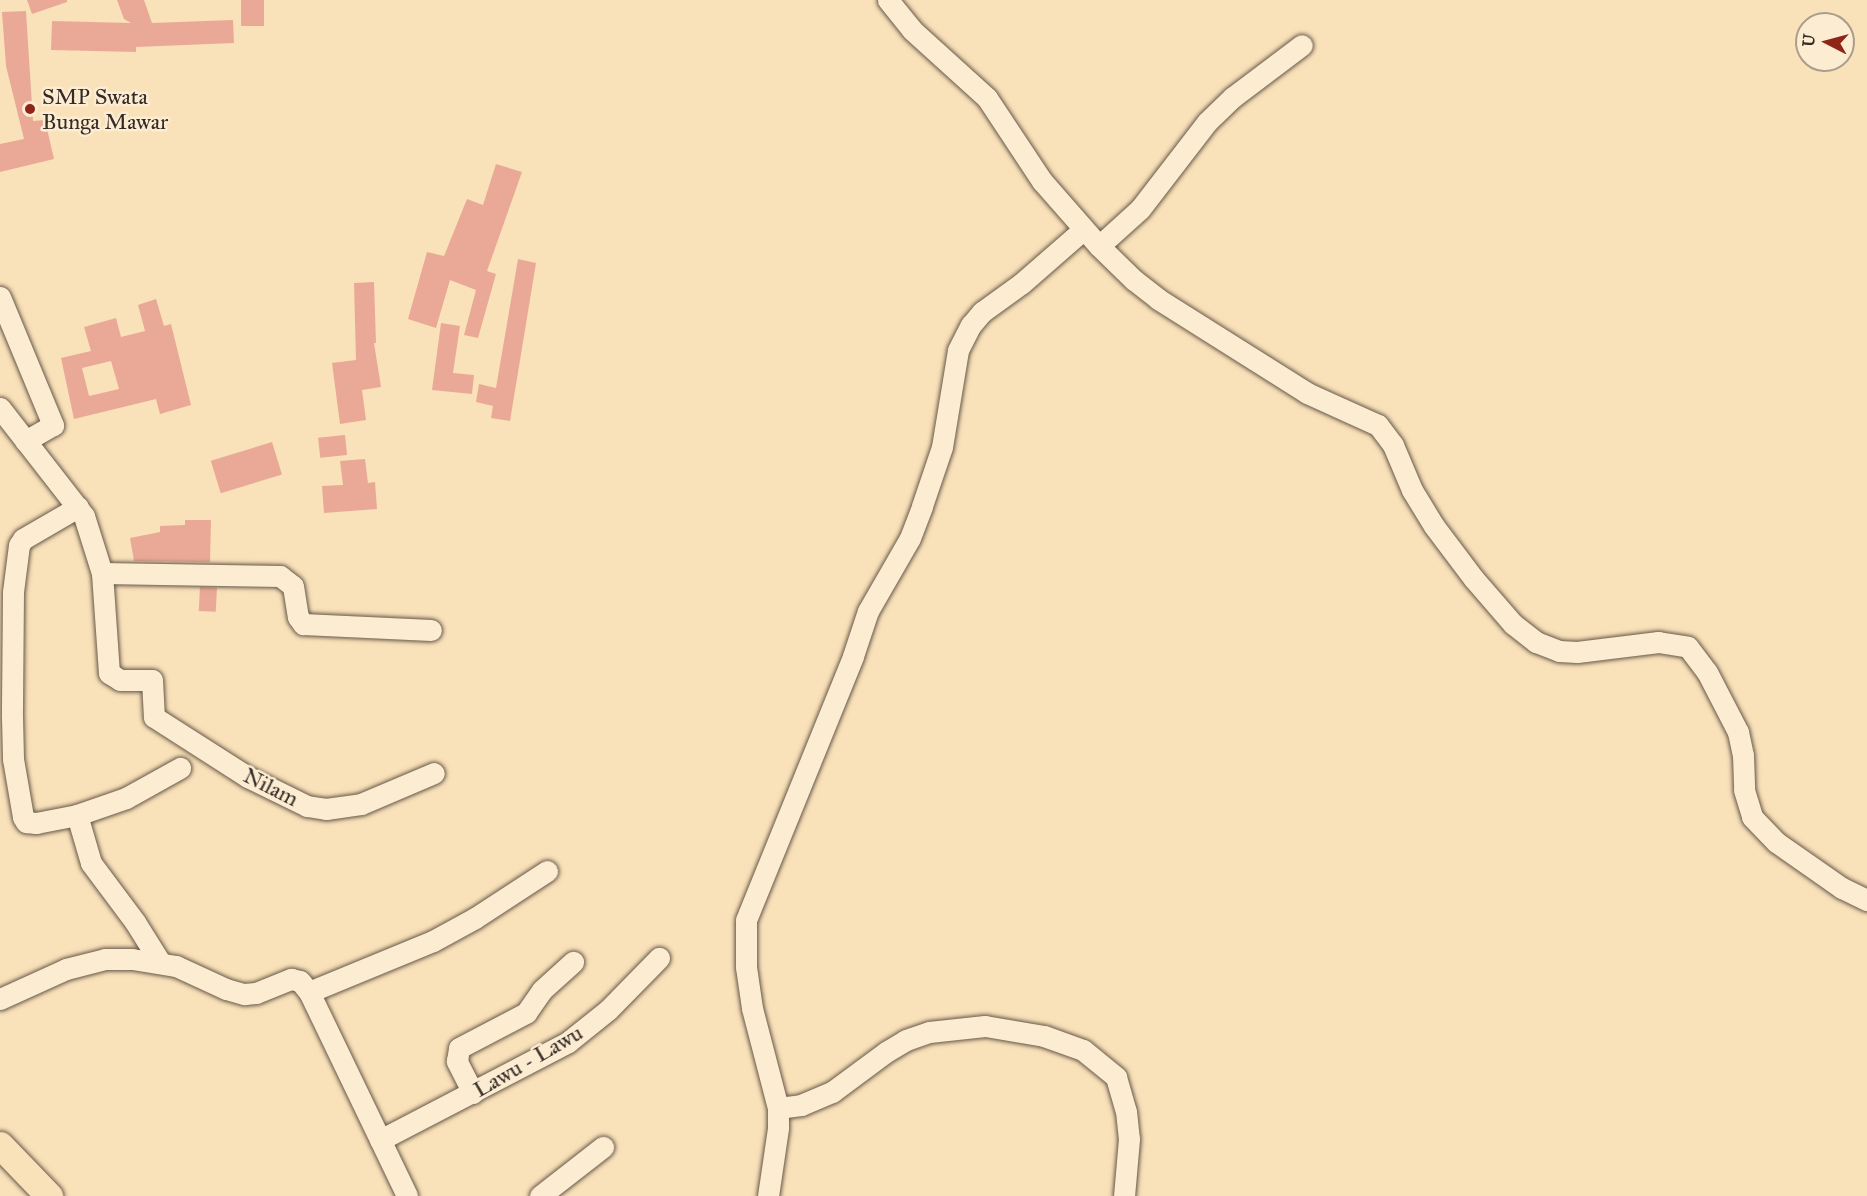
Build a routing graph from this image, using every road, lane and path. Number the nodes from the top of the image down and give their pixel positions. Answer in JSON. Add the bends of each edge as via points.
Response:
{"nodes":[{"id":1,"x":888,"y":0,"type":"edge"},
{"id":2,"x":1302,"y":45,"type":"dead end"},
{"id":3,"x":1084,"y":229,"type":"junction"},
{"id":4,"x":1099,"y":246,"type":"junction"},
{"id":5,"x":0,"y":297,"type":"edge"},
{"id":6,"x":0,"y":408,"type":"edge"},
{"id":7,"x":26,"y":441,"type":"junction"},
{"id":8,"x":78,"y":507,"type":"junction"},
{"id":9,"x":8,"y":564,"type":"edge"},
{"id":10,"x":102,"y":573,"type":"junction"},
{"id":11,"x":431,"y":630,"type":"dead end"},
{"id":12,"x":6,"y":722,"type":"edge"},
{"id":13,"x":180,"y":768,"type":"dead end"},
{"id":14,"x":434,"y":773,"type":"dead end"},
{"id":15,"x":77,"y":815,"type":"junction"},
{"id":16,"x":547,"y":871,"type":"dead end"},
{"id":17,"x":1867,"y":900,"type":"edge"},
{"id":18,"x":659,"y":958,"type":"dead end"},
{"id":19,"x":160,"y":962,"type":"junction"},
{"id":20,"x":573,"y":962,"type":"dead end"},
{"id":21,"x":309,"y":993,"type":"junction"},
{"id":22,"x":0,"y":999,"type":"edge"},
{"id":23,"x":472,"y":1093,"type":"junction"},
{"id":24,"x":778,"y":1108,"type":"junction"},
{"id":25,"x":380,"y":1140,"type":"junction"},
{"id":26,"x":603,"y":1147,"type":"dead end"},
{"id":27,"x":4,"y":1155,"type":"edge"},
{"id":28,"x":49,"y":1196,"type":"edge"},
{"id":29,"x":407,"y":1196,"type":"edge"},
{"id":30,"x":540,"y":1196,"type":"edge"},
{"id":31,"x":768,"y":1196,"type":"edge"},
{"id":32,"x":1124,"y":1196,"type":"edge"}],
"edges":[{"from":1,"to":3,"type":"street","via":[[912,30],[987,98],[1042,181]]},
{"from":2,"to":4,"type":"street","via":[[1233,97],[1207,122],[1140,209]]},
{"from":3,"to":4,"type":"street"},
{"from":3,"to":24,"type":"street","via":[[982,312],[958,350],[944,436],[922,506],[868,612],[746,920],[746,968],[752,1008]]},
{"from":4,"to":17,"type":"street","via":[[1158,299],[1307,393],[1378,425],[1449,547],[1505,615],[1536,642],[1568,652],[1649,642],[1689,647],[1707,672],[1738,732],[1744,790],[1752,817],[1776,842],[1842,888]]},
{"from":5,"to":7,"type":"street","via":[[53,425]]},
{"from":6,"to":7,"type":"street"},
{"from":7,"to":8,"type":"street"},
{"from":8,"to":9,"type":"street","via":[[23,539]]},
{"from":8,"to":10,"type":"street","via":[[93,538]]},
{"from":9,"to":12,"type":"street"},
{"from":10,"to":11,"type":"street","via":[[280,576],[293,586],[298,617],[303,624]]},
{"from":10,"to":14,"type":"street","name":"Nilam","via":[[109,673],[120,680],[152,680],[154,717],[248,777],[306,806],[326,809],[361,804]]},
{"from":12,"to":15,"type":"street","via":[[26,822]]},
{"from":13,"to":15,"type":"street","via":[[126,798]]},
{"from":15,"to":19,"type":"street","via":[[91,862]]},
{"from":16,"to":21,"type":"street","via":[[433,941]]},
{"from":18,"to":23,"type":"street","name":"Lawu - Lawu","via":[[582,1032]]},
{"from":19,"to":21,"type":"street","via":[[238,993],[256,993],[291,979],[300,981]]},
{"from":19,"to":22,"type":"street","via":[[126,958],[88,962]]},
{"from":20,"to":23,"type":"street","via":[[542,990],[526,1013],[459,1047],[457,1061]]},
{"from":21,"to":25,"type":"street"},
{"from":23,"to":25,"type":"street","name":"Lawu - Lawu"},
{"from":24,"to":31,"type":"street"},
{"from":24,"to":32,"type":"street","via":[[801,1105],[832,1092],[886,1052],[929,1032],[985,1026],[1044,1036],[1083,1050],[1116,1077],[1129,1139]]},
{"from":25,"to":29,"type":"street"},
{"from":26,"to":30,"type":"street"},
{"from":27,"to":28,"type":"main road"}]}
